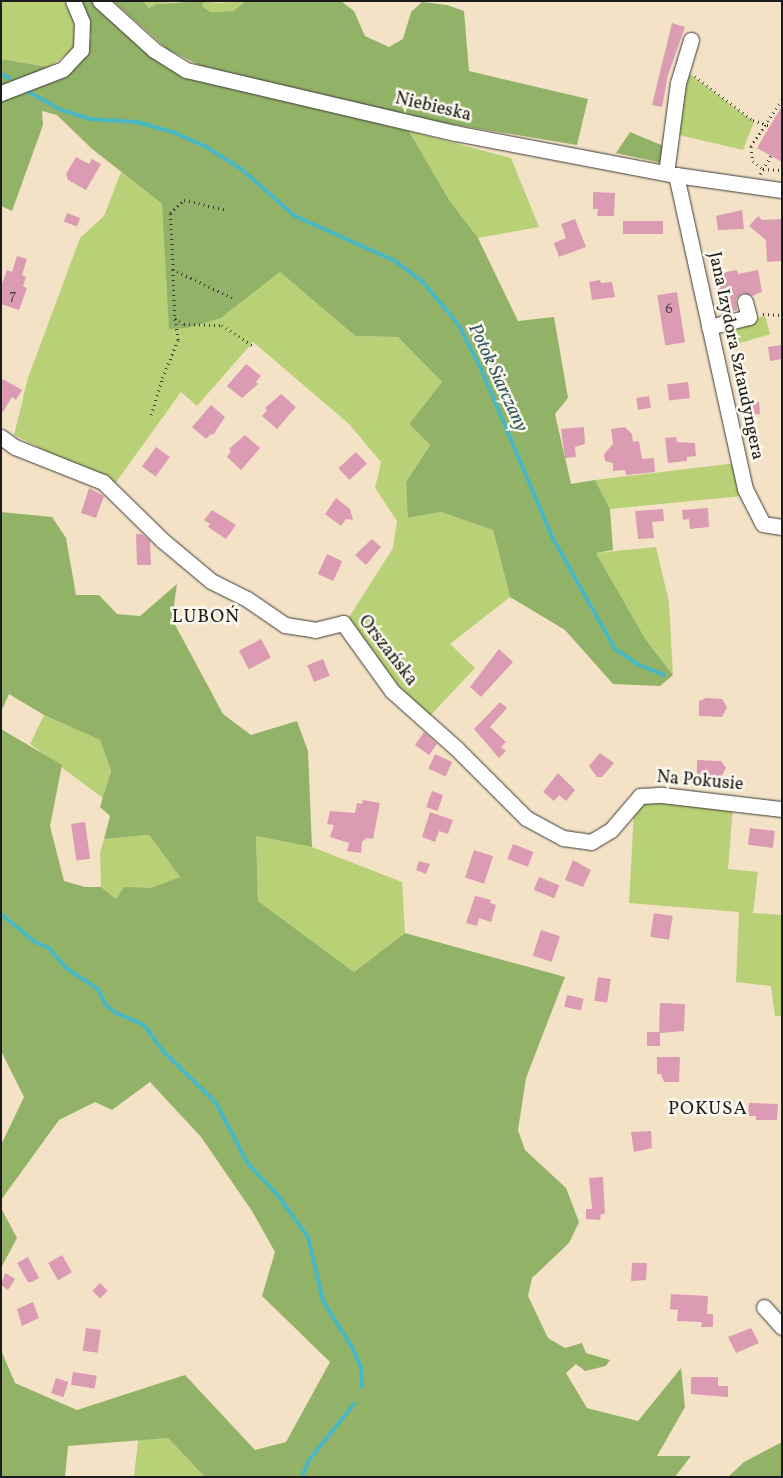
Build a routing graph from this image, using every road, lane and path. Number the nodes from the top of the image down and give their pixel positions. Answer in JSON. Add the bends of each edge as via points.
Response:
{"nodes":[{"id":1,"x":73,"y":1,"type":"edge"},
{"id":2,"x":100,"y":1,"type":"edge"},
{"id":3,"x":691,"y":40,"type":"dead end"},
{"id":4,"x":683,"y":67,"type":"junction"},
{"id":5,"x":1,"y":93,"type":"edge"},
{"id":6,"x":782,"y":100,"type":"edge"},
{"id":7,"x":766,"y":124,"type":"junction"},
{"id":8,"x":770,"y":126,"type":"dead end"},
{"id":9,"x":771,"y":156,"type":"dead end"},
{"id":10,"x":763,"y":169,"type":"junction"},
{"id":11,"x":782,"y":170,"type":"edge"},
{"id":12,"x":671,"y":174,"type":"junction"},
{"id":13,"x":782,"y":190,"type":"edge"},
{"id":14,"x":228,"y":210,"type":"dead end"},
{"id":15,"x":173,"y":270,"type":"junction"},
{"id":16,"x":232,"y":298,"type":"dead end"},
{"id":17,"x":745,"y":302,"type":"dead end"},
{"id":18,"x":763,"y":313,"type":"dead end"},
{"id":19,"x":782,"y":315,"type":"edge"},
{"id":20,"x":175,"y":318,"type":"junction"},
{"id":21,"x":709,"y":327,"type":"junction"},
{"id":22,"x":253,"y":346,"type":"dead end"},
{"id":23,"x":152,"y":414,"type":"dead end"},
{"id":24,"x":1,"y":437,"type":"edge"},
{"id":25,"x":782,"y":527,"type":"edge"},
{"id":26,"x":782,"y":809,"type":"edge"},
{"id":27,"x":623,"y":814,"type":"joint"},
{"id":28,"x":764,"y":1307,"type":"dead end"},
{"id":29,"x":782,"y":1327,"type":"edge"}],
"edges":[{"from":1,"to":5,"type":"street","via":[[82,22],[81,50],[63,69]]},
{"from":2,"to":12,"type":"street","name":"Niebieska","via":[[154,50],[186,70],[455,133]]},
{"from":3,"to":4,"type":"street"},
{"from":4,"to":7,"type":"path","via":[[753,120]]},
{"from":4,"to":12,"type":"street"},
{"from":6,"to":7,"type":"path"},
{"from":7,"to":8,"type":"path"},
{"from":7,"to":10,"type":"path","via":[[751,147],[754,161]]},
{"from":9,"to":10,"type":"path"},
{"from":10,"to":11,"type":"path"},
{"from":12,"to":13,"type":"street","name":"Niebieska"},
{"from":12,"to":21,"type":"street","name":"Jana Izydora Sztaudyngera"},
{"from":14,"to":15,"type":"path","via":[[184,200],[170,213]]},
{"from":15,"to":16,"type":"path","via":[[200,280]]},
{"from":15,"to":20,"type":"path"},
{"from":17,"to":21,"type":"street","via":[[749,317]]},
{"from":18,"to":19,"type":"path"},
{"from":20,"to":22,"type":"path","via":[[184,324],[222,325]]},
{"from":20,"to":23,"type":"path","via":[[178,340]]},
{"from":21,"to":25,"type":"street","name":"Jana Izydora Sztaudyngera","via":[[745,489],[763,524]]},
{"from":24,"to":27,"type":"street","name":"Orszańska","via":[[15,448],[103,482],[162,540],[211,581],[247,599],[284,625],[315,630],[344,623],[392,692],[457,749],[526,818],[563,838],[582,843],[591,842],[611,830]]},
{"from":26,"to":27,"type":"street","name":"Na Pokusie","via":[[662,795],[640,796]]},
{"from":28,"to":29,"type":"street"}]}
